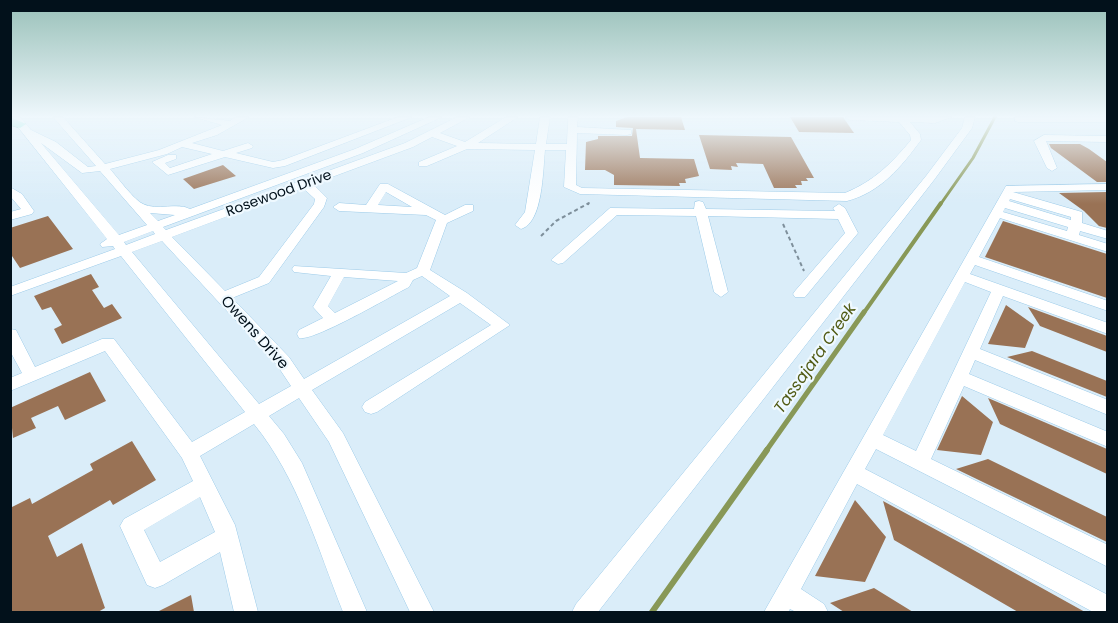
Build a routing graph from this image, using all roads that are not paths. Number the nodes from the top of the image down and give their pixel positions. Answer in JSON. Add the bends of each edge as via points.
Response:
{"nodes":[{"id":1,"x":37,"y":146,"type":"edge"},
{"id":2,"x":55,"y":146,"type":"edge"},
{"id":3,"x":84,"y":146,"type":"edge"},
{"id":4,"x":176,"y":146,"type":"edge"},
{"id":5,"x":190,"y":146,"type":"edge"},
{"id":6,"x":248,"y":146,"type":"dead end"},
{"id":7,"x":330,"y":146,"type":"edge"},
{"id":8,"x":371,"y":146,"type":"edge"},
{"id":9,"x":402,"y":146,"type":"edge"},
{"id":10,"x":466,"y":146,"type":"edge"},
{"id":11,"x":542,"y":146,"type":"edge"},
{"id":12,"x":544,"y":146,"type":"edge"},
{"id":13,"x":911,"y":146,"type":"edge"},
{"id":14,"x":954,"y":146,"type":"edge"},
{"id":15,"x":1041,"y":146,"type":"edge"},
{"id":16,"x":572,"y":147,"type":"joint"},
{"id":17,"x":198,"y":148,"type":"junction"},
{"id":18,"x":225,"y":154,"type":"junction"},
{"id":19,"x":423,"y":164,"type":"dead end"},
{"id":20,"x":103,"y":168,"type":"junction"},
{"id":21,"x":1052,"y":168,"type":"dead end"},
{"id":22,"x":306,"y":184,"type":"junction"},
{"id":23,"x":1107,"y":187,"type":"edge"},
{"id":24,"x":10,"y":190,"type":"edge"},
{"id":25,"x":697,"y":194,"type":"junction"},
{"id":26,"x":833,"y":196,"type":"junction"},
{"id":27,"x":228,"y":200,"type":"junction"},
{"id":28,"x":1001,"y":203,"type":"junction"},
{"id":29,"x":138,"y":207,"type":"junction"},
{"id":30,"x":339,"y":207,"type":"dead end"},
{"id":31,"x":370,"y":208,"type":"junction"},
{"id":32,"x":469,"y":208,"type":"dead end"},
{"id":33,"x":429,"y":211,"type":"junction"},
{"id":34,"x":701,"y":212,"type":"junction"},
{"id":35,"x":843,"y":215,"type":"junction"},
{"id":36,"x":10,"y":216,"type":"edge"},
{"id":37,"x":215,"y":218,"type":"junction"},
{"id":38,"x":445,"y":220,"type":"junction"},
{"id":39,"x":521,"y":225,"type":"dead end"},
{"id":40,"x":160,"y":231,"type":"junction"},
{"id":41,"x":1074,"y":231,"type":"junction"},
{"id":42,"x":1107,"y":235,"type":"edge"},
{"id":43,"x":119,"y":245,"type":"junction"},
{"id":44,"x":1107,"y":248,"type":"edge"},
{"id":45,"x":185,"y":258,"type":"junction"},
{"id":46,"x":970,"y":258,"type":"junction"},
{"id":47,"x":558,"y":260,"type":"dead end"},
{"id":48,"x":298,"y":269,"type":"dead end"},
{"id":49,"x":423,"y":271,"type":"junction"},
{"id":50,"x":340,"y":272,"type":"junction"},
{"id":51,"x":961,"y":276,"type":"junction"},
{"id":52,"x":407,"y":277,"type":"junction"},
{"id":53,"x":10,"y":282,"type":"edge"},
{"id":54,"x":999,"y":289,"type":"junction"},
{"id":55,"x":10,"y":292,"type":"edge"},
{"id":56,"x":721,"y":292,"type":"dead end"},
{"id":57,"x":800,"y":294,"type":"dead end"},
{"id":58,"x":462,"y":296,"type":"junction"},
{"id":59,"x":222,"y":297,"type":"junction"},
{"id":60,"x":1107,"y":306,"type":"edge"},
{"id":61,"x":334,"y":320,"type":"junction"},
{"id":62,"x":1107,"y":329,"type":"edge"},
{"id":63,"x":10,"y":334,"type":"edge"},
{"id":64,"x":305,"y":334,"type":"dead end"},
{"id":65,"x":970,"y":352,"type":"junction"},
{"id":66,"x":31,"y":375,"type":"junction"},
{"id":67,"x":959,"y":377,"type":"junction"},
{"id":68,"x":10,"y":386,"type":"edge"},
{"id":69,"x":301,"y":391,"type":"junction"},
{"id":70,"x":371,"y":407,"type":"dead end"},
{"id":71,"x":1107,"y":408,"type":"edge"},
{"id":72,"x":257,"y":415,"type":"junction"},
{"id":73,"x":872,"y":438,"type":"junction"},
{"id":74,"x":1107,"y":440,"type":"edge"},
{"id":75,"x":189,"y":453,"type":"junction"},
{"id":76,"x":920,"y":463,"type":"junction"},
{"id":77,"x":853,"y":472,"type":"junction"},
{"id":78,"x":204,"y":485,"type":"junction"},
{"id":79,"x":227,"y":537,"type":"junction"},
{"id":80,"x":1107,"y":557,"type":"edge"},
{"id":81,"x":781,"y":602,"type":"edge"},
{"id":82,"x":1107,"y":608,"type":"edge"},
{"id":83,"x":246,"y":612,"type":"edge"},
{"id":84,"x":356,"y":612,"type":"edge"},
{"id":85,"x":422,"y":612,"type":"edge"},
{"id":86,"x":584,"y":612,"type":"edge"},
{"id":87,"x":816,"y":612,"type":"edge"}],
"edges":[{"from":1,"to":43,"type":"street"},
{"from":2,"to":20,"type":"street","via":[[86,171]]},
{"from":3,"to":20,"type":"street","name":"Owens Drive"},
{"from":4,"to":20,"type":"street"},
{"from":5,"to":17,"type":"street"},
{"from":6,"to":18,"type":"street"},
{"from":7,"to":18,"type":"street","via":[[273,165]]},
{"from":8,"to":27,"type":"street","name":"Rosewood Drive"},
{"from":9,"to":22,"type":"street","name":"Rosewood Drive"},
{"from":10,"to":19,"type":"street"},
{"from":11,"to":39,"type":"street","via":[[531,213]]},
{"from":12,"to":16,"type":"street"},
{"from":13,"to":26,"type":"street","via":[[886,178],[873,187],[847,197]]},
{"from":14,"to":86,"type":"street"},
{"from":15,"to":21,"type":"street"},
{"from":16,"to":25,"type":"street","via":[[570,187],[580,192]]},
{"from":17,"to":18,"type":"street"},
{"from":17,"to":18,"type":"street","via":[[157,162],[168,172]]},
{"from":20,"to":29,"type":"street","name":"Owens Drive"},
{"from":22,"to":37,"type":"street","name":"Rosewood Drive"},
{"from":22,"to":59,"type":"street","via":[[321,198],[320,204],[285,252],[264,280]]},
{"from":23,"to":28,"type":"street","via":[[1010,188]]},
{"from":24,"to":36,"type":"street","via":[[28,211]]},
{"from":25,"to":26,"type":"street"},
{"from":25,"to":34,"type":"street"},
{"from":26,"to":35,"type":"street"},
{"from":27,"to":29,"type":"street","via":[[176,212]]},
{"from":27,"to":40,"type":"street","name":"Rosewood Drive"},
{"from":28,"to":41,"type":"street"},
{"from":28,"to":41,"type":"street","via":[[1078,215]]},
{"from":28,"to":46,"type":"street"},
{"from":29,"to":40,"type":"street","name":"Owens Drive"},
{"from":30,"to":31,"type":"street"},
{"from":31,"to":33,"type":"street"},
{"from":31,"to":33,"type":"street","via":[[384,186]]},
{"from":32,"to":38,"type":"street"},
{"from":33,"to":38,"type":"street"},
{"from":34,"to":35,"type":"street"},
{"from":34,"to":47,"type":"street","via":[[614,211]]},
{"from":34,"to":56,"type":"street"},
{"from":35,"to":57,"type":"street","via":[[852,233]]},
{"from":37,"to":40,"type":"street","name":"Rosewood Drive"},
{"from":37,"to":45,"type":"street","via":[[191,235]]},
{"from":38,"to":49,"type":"street"},
{"from":40,"to":43,"type":"street","name":"Rosewood Drive"},
{"from":40,"to":45,"type":"street","name":"Owens Drive"},
{"from":41,"to":42,"type":"street"},
{"from":41,"to":44,"type":"street"},
{"from":43,"to":53,"type":"street"},
{"from":43,"to":55,"type":"street"},
{"from":43,"to":72,"type":"street"},
{"from":45,"to":59,"type":"street","name":"Owens Drive"},
{"from":46,"to":51,"type":"street"},
{"from":46,"to":60,"type":"street"},
{"from":48,"to":50,"type":"street"},
{"from":49,"to":52,"type":"street"},
{"from":49,"to":58,"type":"street"},
{"from":50,"to":52,"type":"street"},
{"from":50,"to":61,"type":"street","via":[[320,307]]},
{"from":51,"to":54,"type":"street"},
{"from":51,"to":73,"type":"street"},
{"from":52,"to":61,"type":"street","via":[[404,284]]},
{"from":54,"to":62,"type":"street"},
{"from":54,"to":65,"type":"street"},
{"from":58,"to":69,"type":"street"},
{"from":58,"to":70,"type":"street","via":[[502,325]]},
{"from":59,"to":69,"type":"street","name":"Owens Drive","via":[[283,361]]},
{"from":61,"to":64,"type":"street"},
{"from":63,"to":66,"type":"street"},
{"from":65,"to":67,"type":"street"},
{"from":65,"to":71,"type":"street"},
{"from":66,"to":68,"type":"street"},
{"from":66,"to":75,"type":"street","via":[[108,344]]},
{"from":67,"to":74,"type":"street"},
{"from":67,"to":76,"type":"street"},
{"from":69,"to":72,"type":"street"},
{"from":69,"to":85,"type":"street","name":"Owens Drive","via":[[336,438]]},
{"from":72,"to":75,"type":"street"},
{"from":72,"to":84,"type":"street","via":[[295,469]]},
{"from":73,"to":76,"type":"street"},
{"from":73,"to":77,"type":"street"},
{"from":75,"to":78,"type":"street"},
{"from":76,"to":80,"type":"street"},
{"from":77,"to":81,"type":"street"},
{"from":77,"to":82,"type":"street"},
{"from":78,"to":79,"type":"street"},
{"from":78,"to":79,"type":"street","via":[[131,526],[155,577]]},
{"from":79,"to":83,"type":"street"},
{"from":81,"to":87,"type":"street"}]}
